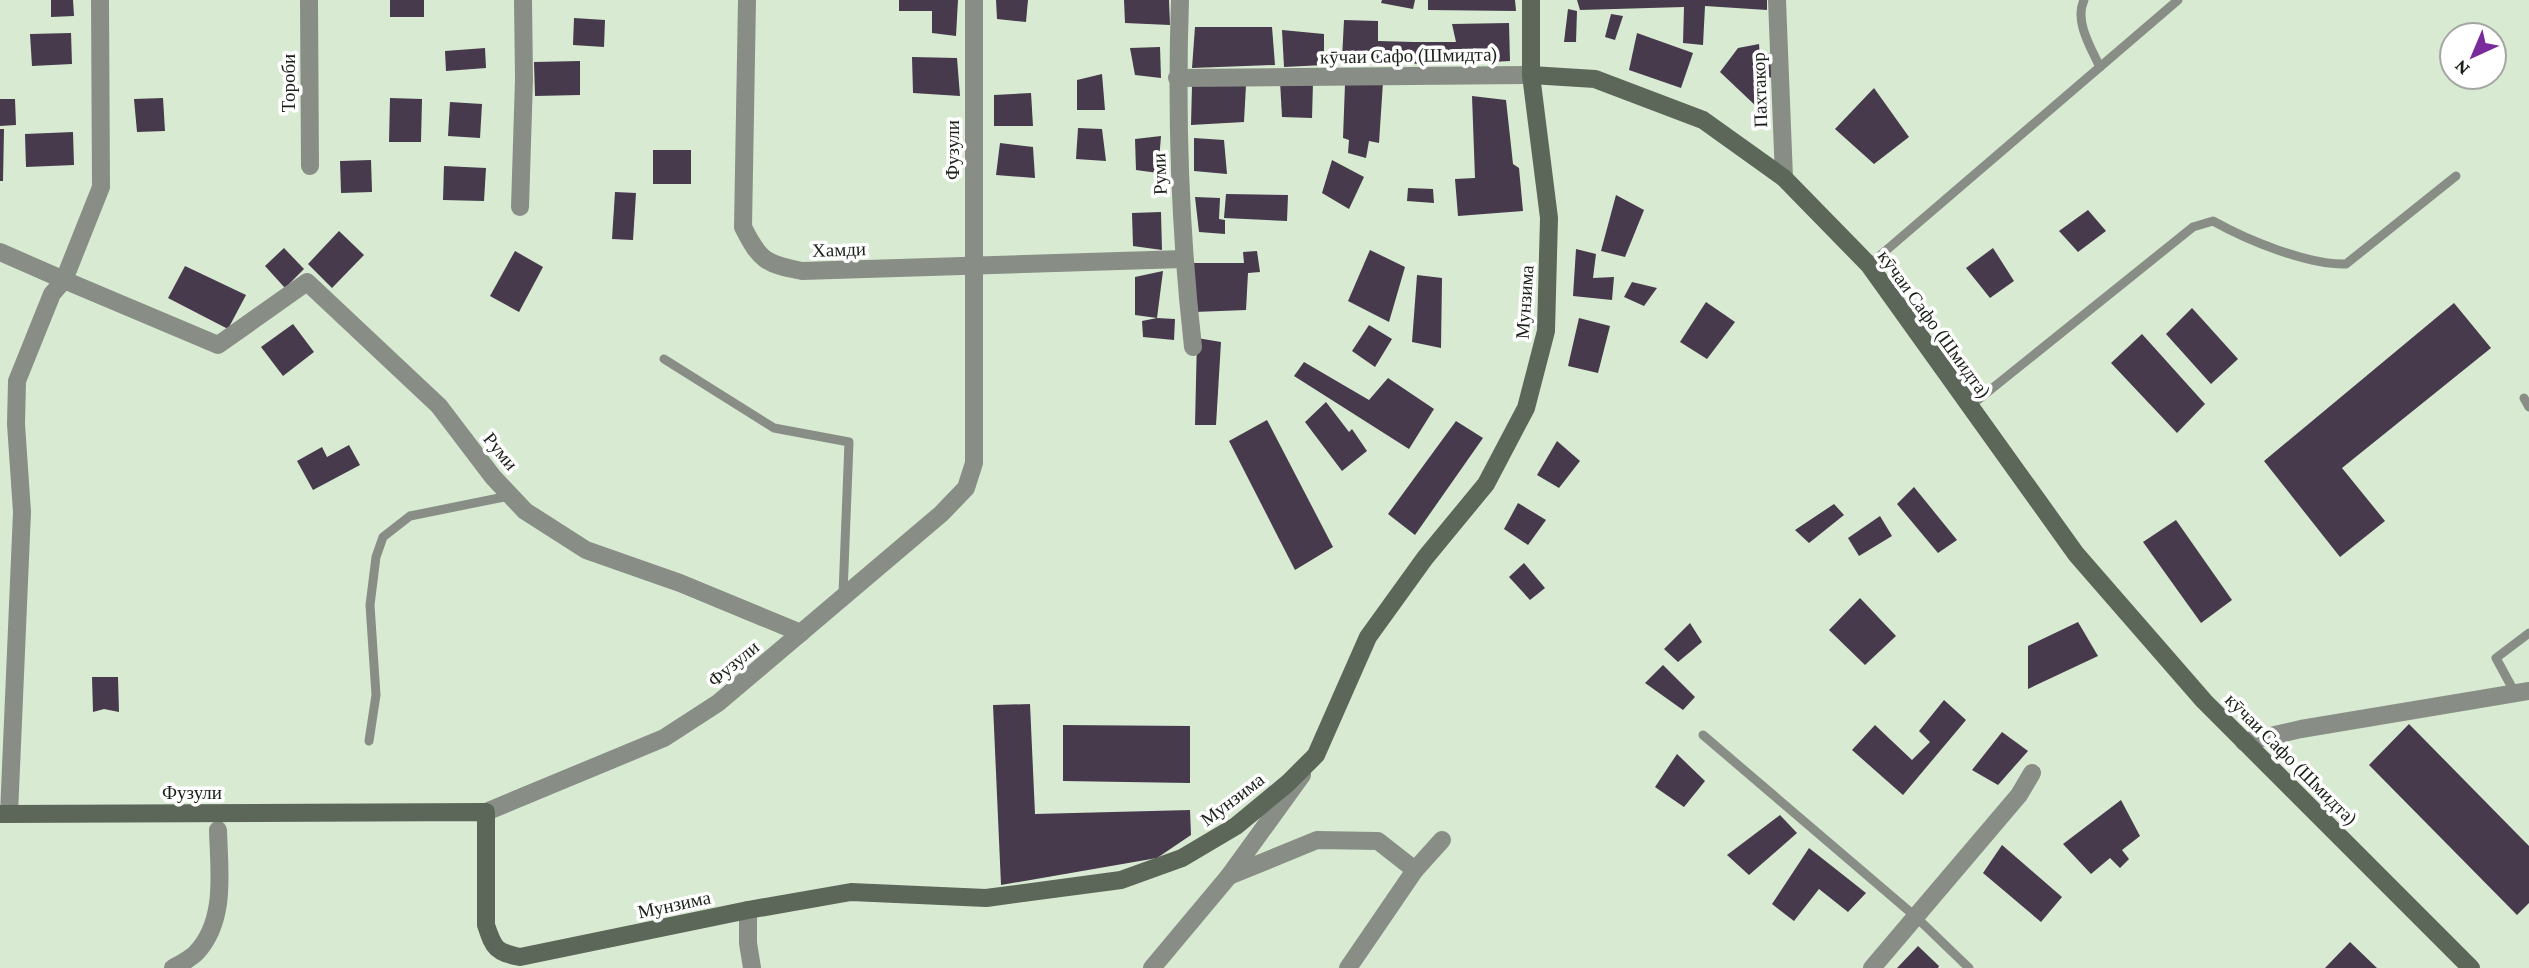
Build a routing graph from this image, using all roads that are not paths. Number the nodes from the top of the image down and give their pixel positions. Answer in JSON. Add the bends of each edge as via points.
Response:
{"nodes":[{"id":1,"x":100,"y":0,"type":"edge"},
{"id":2,"x":309,"y":0,"type":"edge"},
{"id":3,"x":523,"y":0,"type":"edge"},
{"id":4,"x":747,"y":0,"type":"edge"},
{"id":5,"x":974,"y":0,"type":"edge"},
{"id":6,"x":1180,"y":0,"type":"edge"},
{"id":7,"x":1531,"y":0,"type":"edge"},
{"id":8,"x":1777,"y":0,"type":"edge"},
{"id":9,"x":2084,"y":0,"type":"edge"},
{"id":10,"x":2178,"y":0,"type":"edge"},
{"id":11,"x":2100,"y":67,"type":"junction"},
{"id":12,"x":1531,"y":75,"type":"junction"},
{"id":13,"x":1177,"y":78,"type":"junction"},
{"id":14,"x":310,"y":166,"type":"dead end"},
{"id":15,"x":2456,"y":176,"type":"dead end"},
{"id":16,"x":1784,"y":178,"type":"junction"},
{"id":17,"x":520,"y":207,"type":"dead end"},
{"id":18,"x":0,"y":252,"type":"edge"},
{"id":19,"x":1183,"y":259,"type":"junction"},
{"id":20,"x":1870,"y":265,"type":"junction"},
{"id":21,"x":973,"y":266,"type":"junction"},
{"id":22,"x":64,"y":280,"type":"junction"},
{"id":23,"x":1193,"y":347,"type":"dead end"},
{"id":24,"x":664,"y":359,"type":"dead end"},
{"id":25,"x":1969,"y":407,"type":"junction"},
{"id":26,"x":510,"y":495,"type":"junction"},
{"id":27,"x":843,"y":597,"type":"junction"},
{"id":28,"x":801,"y":633,"type":"junction"},
{"id":29,"x":2529,"y":633,"type":"edge"},
{"id":30,"x":2522,"y":692,"type":"edge"},
{"id":31,"x":1703,"y":734,"type":"dead end"},
{"id":32,"x":369,"y":741,"type":"dead end"},
{"id":33,"x":2244,"y":742,"type":"junction"},
{"id":34,"x":1317,"y":755,"type":"junction"},
{"id":35,"x":2032,"y":773,"type":"dead end"},
{"id":36,"x":486,"y":812,"type":"junction"},
{"id":37,"x":4,"y":814,"type":"edge"},
{"id":38,"x":218,"y":830,"type":"dead end"},
{"id":39,"x":1442,"y":840,"type":"dead end"},
{"id":40,"x":1415,"y":870,"type":"junction"},
{"id":41,"x":1229,"y":876,"type":"junction"},
{"id":42,"x":748,"y":910,"type":"junction"},
{"id":43,"x":1916,"y":917,"type":"junction"},
{"id":44,"x":173,"y":968,"type":"edge"},
{"id":45,"x":752,"y":968,"type":"edge"},
{"id":46,"x":1152,"y":968,"type":"edge"},
{"id":47,"x":1348,"y":968,"type":"edge"},
{"id":48,"x":1872,"y":968,"type":"edge"},
{"id":49,"x":1969,"y":968,"type":"edge"},
{"id":50,"x":2470,"y":968,"type":"edge"}],
"edges":[{"from":1,"to":22,"type":"street","via":[[101,187]]},
{"from":2,"to":14,"type":"street","name":"Тороби"},
{"from":3,"to":17,"type":"street"},
{"from":4,"to":21,"type":"street","name":"Хамди","via":[[743,227],[755,251],[774,265],[802,271]]},
{"from":5,"to":21,"type":"street","name":"Фузули"},
{"from":6,"to":13,"type":"street","name":"Руми"},
{"from":7,"to":12,"type":"street","name":"Мунзима"},
{"from":8,"to":16,"type":"street","name":"Пахтакор"},
{"from":9,"to":11,"type":"lane","via":[[2084,32]]},
{"from":10,"to":11,"type":"lane"},
{"from":11,"to":20,"type":"lane"},
{"from":12,"to":13,"type":"street","name":"кӯчаи Сафо (Шмидта)"},
{"from":12,"to":16,"type":"street","name":"кӯчаи Сафо (Шмидта)","via":[[1595,79],[1703,120]]},
{"from":12,"to":34,"type":"street","name":"Мунзима","via":[[1549,218],[1546,331],[1526,408],[1486,484],[1368,637]]},
{"from":13,"to":19,"type":"street","name":"Руми"},
{"from":15,"to":25,"type":"lane","via":[[2346,264],[2329,264],[2254,241],[2213,221],[2193,227]]},
{"from":16,"to":20,"type":"street","name":"кӯчаи Сафо (Шмидта)"},
{"from":18,"to":22,"type":"street"},
{"from":19,"to":21,"type":"street","name":"Хамди"},
{"from":19,"to":23,"type":"street","name":"Руми"},
{"from":20,"to":25,"type":"street","name":"кӯчаи Сафо (Шмидта)"},
{"from":21,"to":27,"type":"street","name":"Фузули","via":[[974,463],[966,488]]},
{"from":22,"to":26,"type":"street","name":"Руми","via":[[218,345],[307,282],[439,406]]},
{"from":22,"to":37,"type":"street","via":[[52,294],[17,381],[23,512]]},
{"from":24,"to":27,"type":"lane","via":[[774,428],[849,442]]},
{"from":25,"to":33,"type":"street","name":"кӯчаи Сафо (Шмидта)","via":[[2076,554]]},
{"from":26,"to":28,"type":"street","name":"Руми","via":[[525,511],[586,550]]},
{"from":26,"to":32,"type":"lane","via":[[410,516],[383,537],[370,605],[376,695]]},
{"from":27,"to":28,"type":"street","name":"Фузули"},
{"from":28,"to":36,"type":"street","name":"Фузули","via":[[718,703],[664,738]]},
{"from":29,"to":30,"type":"lane","via":[[2496,657]]},
{"from":30,"to":33,"type":"street"},
{"from":31,"to":43,"type":"lane"},
{"from":33,"to":50,"type":"street","name":"кӯчаи Сафо (Шмидта)"},
{"from":34,"to":41,"type":"street"},
{"from":34,"to":42,"type":"street","name":"Мунзима","via":[[1236,826],[1182,858],[1121,880],[986,898],[851,892]]},
{"from":35,"to":43,"type":"street","via":[[2019,795]]},
{"from":36,"to":37,"type":"street","name":"Фузули"},
{"from":36,"to":42,"type":"street","name":"Мунзима","via":[[486,925],[500,952],[520,957]]},
{"from":38,"to":44,"type":"street","via":[[219,892],[213,928],[195,954]]},
{"from":39,"to":40,"type":"street"},
{"from":40,"to":41,"type":"street","via":[[1378,841],[1317,841]]},
{"from":40,"to":47,"type":"street"},
{"from":41,"to":46,"type":"street"},
{"from":42,"to":45,"type":"street"},
{"from":43,"to":48,"type":"street"},
{"from":43,"to":49,"type":"lane"}]}
